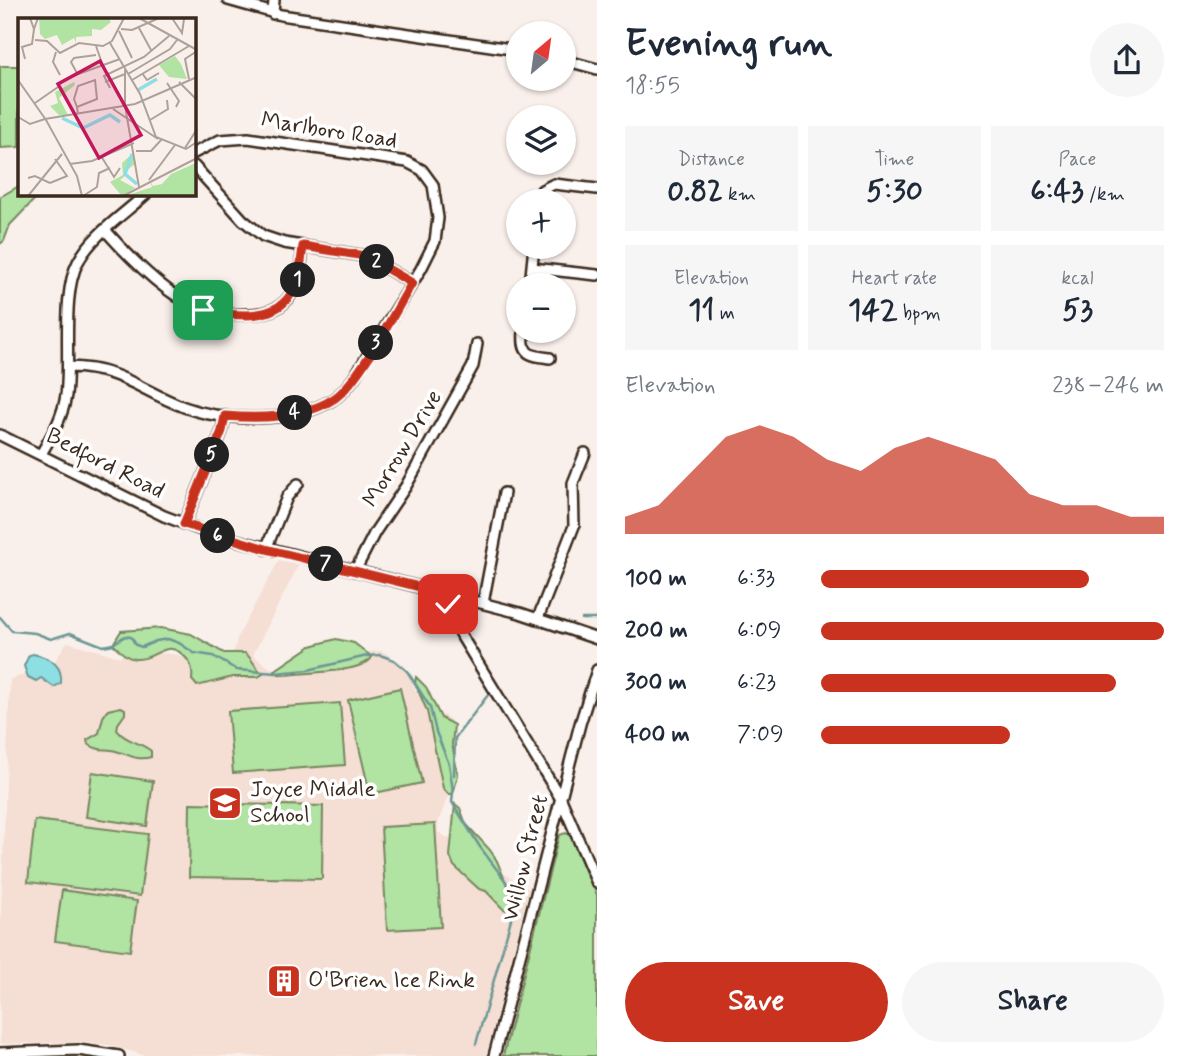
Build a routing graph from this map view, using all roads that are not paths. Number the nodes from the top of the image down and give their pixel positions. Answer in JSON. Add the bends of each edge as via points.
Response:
{"nodes":[{"id":1,"x":228,"y":0,"type":"edge"},
{"id":2,"x":274,"y":0,"type":"edge"},
{"id":3,"x":273,"y":14,"type":"junction"},
{"id":4,"x":506,"y":48,"type":"edge"},
{"id":5,"x":576,"y":63,"type":"edge"},
{"id":6,"x":597,"y":69,"type":"edge"},
{"id":7,"x":196,"y":152,"type":"edge"},
{"id":8,"x":196,"y":168,"type":"edge"},
{"id":9,"x":544,"y":189,"type":"edge"},
{"id":10,"x":597,"y":189,"type":"edge"},
{"id":11,"x":144,"y":196,"type":"edge"},
{"id":12,"x":106,"y":231,"type":"junction"},
{"id":13,"x":303,"y":246,"type":"junction"},
{"id":14,"x":533,"y":259,"type":"edge"},
{"id":15,"x":532,"y":268,"type":"junction"},
{"id":16,"x":531,"y":273,"type":"edge"},
{"id":17,"x":597,"y":275,"type":"edge"},
{"id":18,"x":412,"y":283,"type":"junction"},
{"id":19,"x":523,"y":343,"type":"edge"},
{"id":20,"x":477,"y":344,"type":"dead end"},
{"id":21,"x":550,"y":358,"type":"dead end"},
{"id":22,"x":69,"y":367,"type":"junction"},
{"id":23,"x":225,"y":416,"type":"junction"},
{"id":24,"x":0,"y":435,"type":"edge"},
{"id":25,"x":585,"y":453,"type":"dead end"},
{"id":26,"x":41,"y":454,"type":"junction"},
{"id":27,"x":298,"y":484,"type":"dead end"},
{"id":28,"x":504,"y":493,"type":"dead end"},
{"id":29,"x":184,"y":524,"type":"junction"},
{"id":30,"x":266,"y":549,"type":"junction"},
{"id":31,"x":355,"y":571,"type":"junction"},
{"id":32,"x":448,"y":594,"type":"junction"},
{"id":33,"x":483,"y":603,"type":"junction"},
{"id":34,"x":538,"y":618,"type":"junction"},
{"id":35,"x":597,"y":639,"type":"edge"},
{"id":36,"x":597,"y":670,"type":"edge"},
{"id":37,"x":561,"y":799,"type":"junction"},
{"id":38,"x":597,"y":883,"type":"edge"},
{"id":39,"x":0,"y":1053,"type":"edge"},
{"id":40,"x":38,"y":1054,"type":"edge"},
{"id":41,"x":119,"y":1056,"type":"edge"},
{"id":42,"x":494,"y":1056,"type":"edge"}],
"edges":[{"from":1,"to":3,"type":"street"},
{"from":2,"to":3,"type":"street"},
{"from":3,"to":4,"type":"street"},
{"from":5,"to":6,"type":"street"},
{"from":7,"to":18,"type":"street","name":"Marlboro Road","via":[[220,140],[248,138],[416,166],[433,185],[438,225],[433,249]]},
{"from":8,"to":13,"type":"street","via":[[251,228],[276,241]]},
{"from":9,"to":10,"type":"street","via":[[552,184]]},
{"from":11,"to":12,"type":"street"},
{"from":12,"to":13,"type":"street","via":[[140,267],[179,296],[203,310],[225,314],[264,313],[286,301],[299,278]]},
{"from":12,"to":22,"type":"street","via":[[83,254],[73,276]]},
{"from":13,"to":18,"type":"street","via":[[365,256]]},
{"from":14,"to":15,"type":"street"},
{"from":15,"to":16,"type":"street"},
{"from":15,"to":17,"type":"street"},
{"from":18,"to":23,"type":"street","name":"Marlboro Road","via":[[354,377],[333,399],[286,414]]},
{"from":19,"to":21,"type":"street","via":[[531,355]]},
{"from":20,"to":31,"type":"street","name":"Morrow Drive","via":[[472,367]]},
{"from":22,"to":23,"type":"street","name":"Marlboro Road","via":[[105,371],[186,408]]},
{"from":22,"to":26,"type":"street","via":[[64,407]]},
{"from":23,"to":29,"type":"street"},
{"from":24,"to":26,"type":"street","name":"Bedford Road"},
{"from":25,"to":34,"type":"street","via":[[573,483],[574,526]]},
{"from":26,"to":29,"type":"street","name":"Bedford Road"},
{"from":27,"to":30,"type":"street","via":[[287,496]]},
{"from":28,"to":33,"type":"street"},
{"from":29,"to":30,"type":"street","name":"Bedford Road"},
{"from":30,"to":31,"type":"street","name":"Bedford Road"},
{"from":31,"to":32,"type":"street","name":"Bedford Road"},
{"from":32,"to":33,"type":"street","name":"Bedford Road"},
{"from":32,"to":37,"type":"street","via":[[456,627]]},
{"from":33,"to":34,"type":"street","name":"Bedford Road"},
{"from":34,"to":35,"type":"street","name":"Bedford Road"},
{"from":36,"to":37,"type":"street","name":"Willow Street"},
{"from":37,"to":38,"type":"street"},
{"from":37,"to":42,"type":"street","name":"Willow Street"},
{"from":39,"to":40,"type":"street"},
{"from":40,"to":41,"type":"street","via":[[91,1051]]}]}
